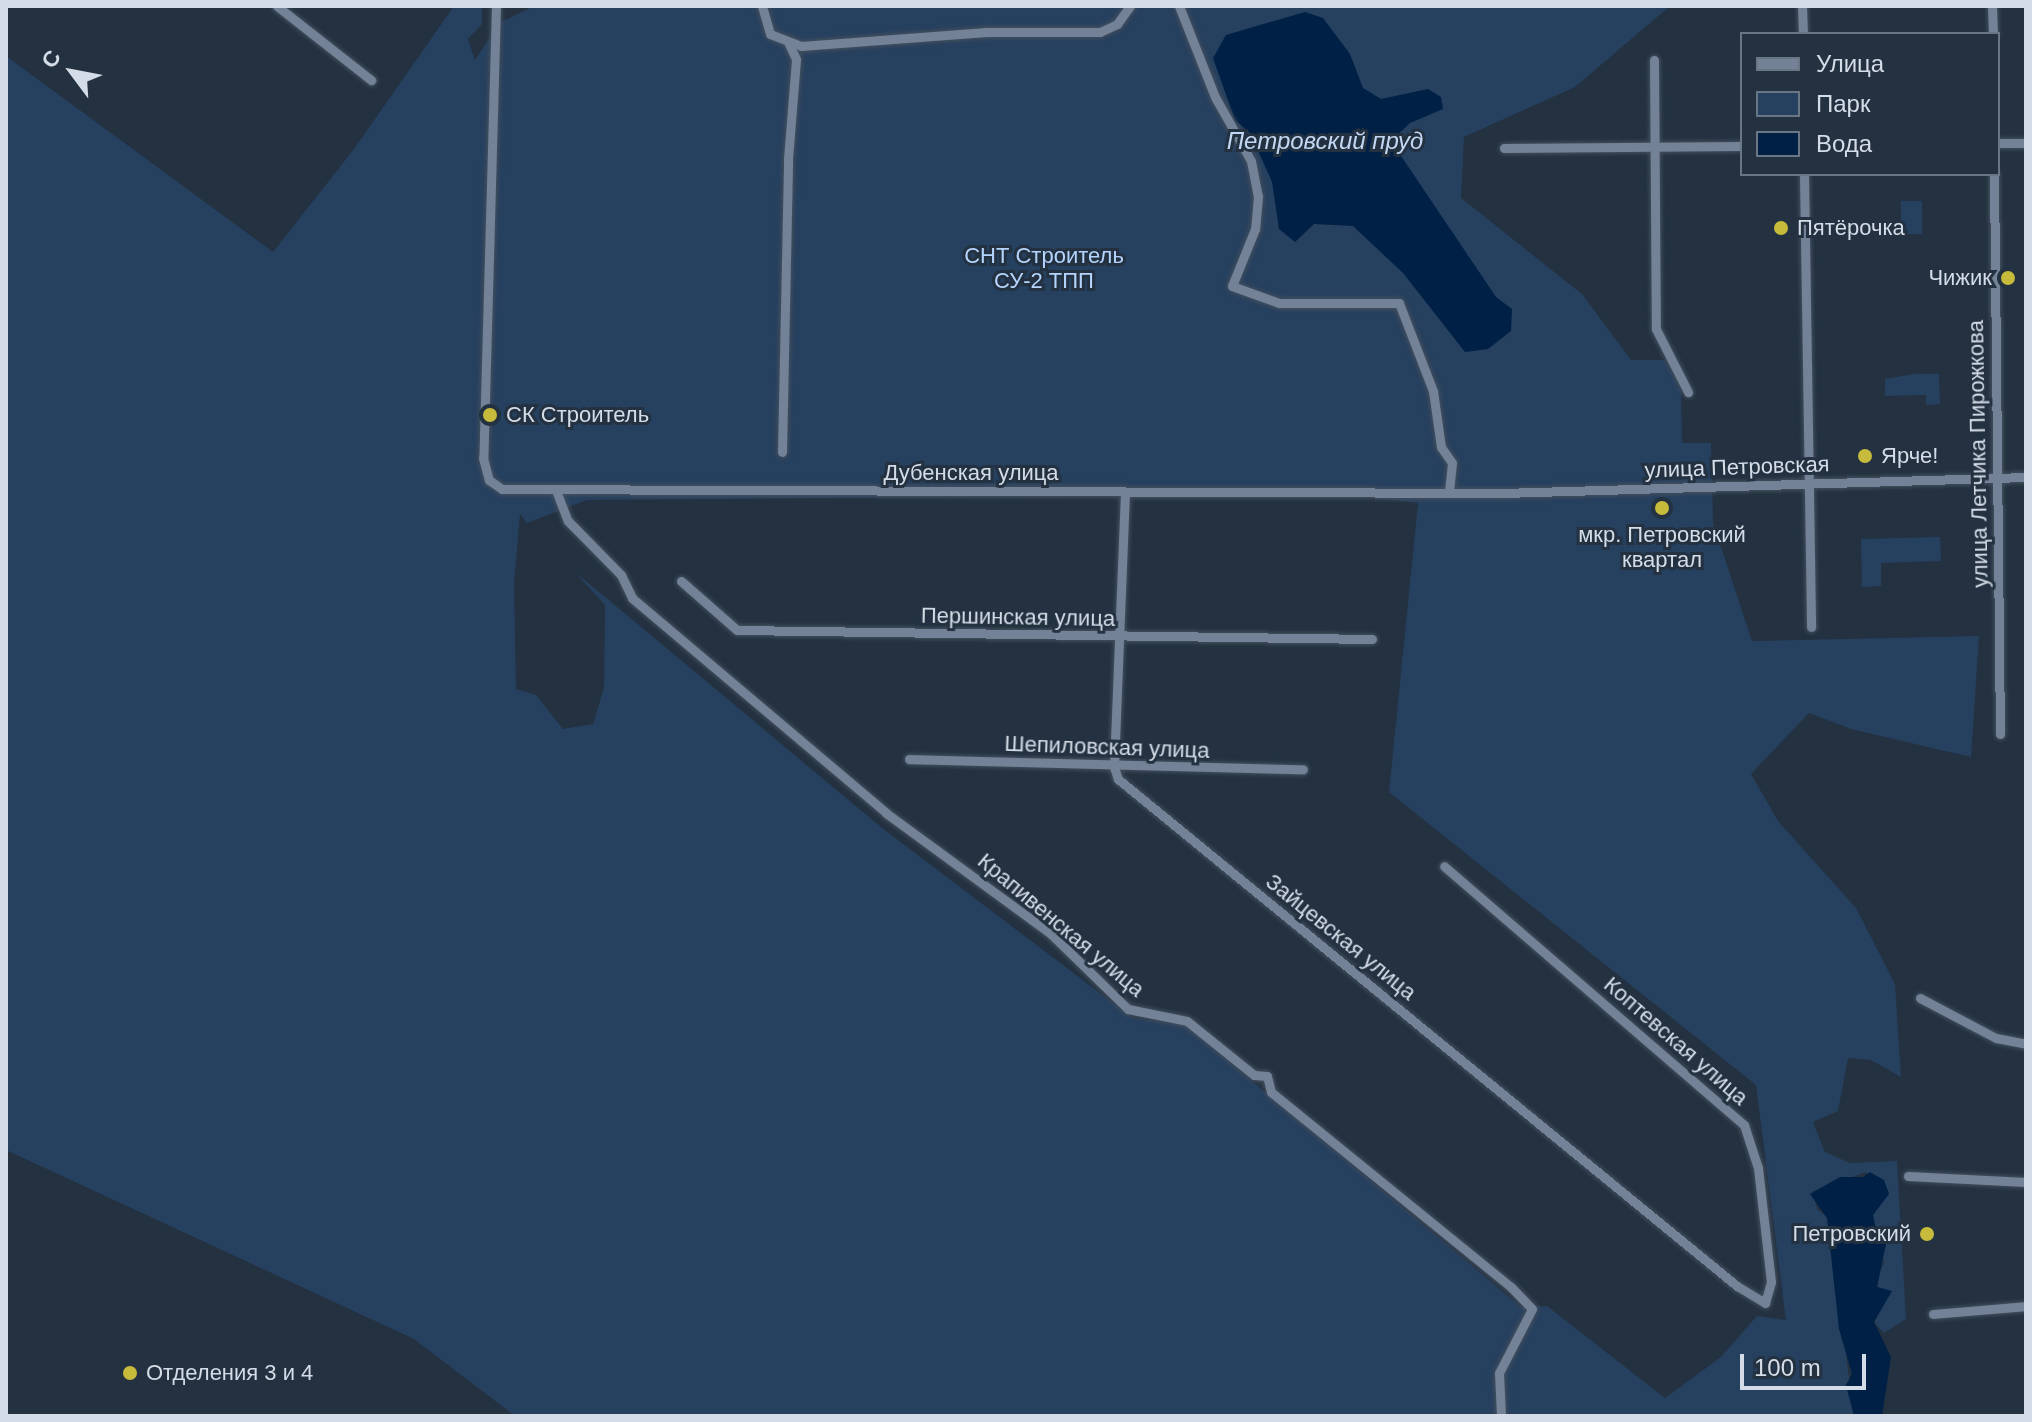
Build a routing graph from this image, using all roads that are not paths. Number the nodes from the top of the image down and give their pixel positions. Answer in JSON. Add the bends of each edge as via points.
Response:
{"nodes":[{"id":1,"x":277,"y":6,"type":"edge"},
{"id":2,"x":496,"y":6,"type":"edge"},
{"id":3,"x":762,"y":6,"type":"edge"},
{"id":4,"x":1130,"y":6,"type":"edge"},
{"id":5,"x":1179,"y":6,"type":"edge"},
{"id":6,"x":1802,"y":6,"type":"edge"},
{"id":7,"x":1992,"y":6,"type":"edge"},
{"id":8,"x":1803,"y":32,"type":"edge"},
{"id":9,"x":1993,"y":32,"type":"edge"},
{"id":10,"x":789,"y":44,"type":"junction"},
{"id":11,"x":1654,"y":60,"type":"dead end"},
{"id":12,"x":371,"y":80,"type":"dead end"},
{"id":13,"x":2000,"y":143,"type":"edge"},
{"id":14,"x":2026,"y":143,"type":"edge"},
{"id":15,"x":1656,"y":145,"type":"junction"},
{"id":16,"x":1740,"y":146,"type":"edge"},
{"id":17,"x":1504,"y":148,"type":"dead end"},
{"id":18,"x":1804,"y":176,"type":"edge"},
{"id":19,"x":1994,"y":176,"type":"edge"},
{"id":20,"x":1688,"y":392,"type":"dead end"},
{"id":21,"x":782,"y":452,"type":"dead end"},
{"id":22,"x":2026,"y":477,"type":"edge"},
{"id":23,"x":1998,"y":478,"type":"junction"},
{"id":24,"x":1807,"y":482,"type":"junction"},
{"id":25,"x":1449,"y":491,"type":"junction"},
{"id":26,"x":1125,"y":492,"type":"junction"},
{"id":27,"x":557,"y":493,"type":"junction"},
{"id":28,"x":681,"y":581,"type":"dead end"},
{"id":29,"x":1811,"y":627,"type":"dead end"},
{"id":30,"x":1119,"y":636,"type":"junction"},
{"id":31,"x":1372,"y":639,"type":"dead end"},
{"id":32,"x":2000,"y":734,"type":"dead end"},
{"id":33,"x":909,"y":759,"type":"dead end"},
{"id":34,"x":1114,"y":767,"type":"junction"},
{"id":35,"x":1303,"y":769,"type":"dead end"},
{"id":36,"x":1444,"y":866,"type":"dead end"},
{"id":37,"x":1920,"y":998,"type":"dead end"},
{"id":38,"x":2026,"y":1044,"type":"edge"},
{"id":39,"x":1908,"y":1176,"type":"dead end"},
{"id":40,"x":2026,"y":1182,"type":"edge"},
{"id":41,"x":1765,"y":1303,"type":"joint"},
{"id":42,"x":2026,"y":1306,"type":"edge"},
{"id":43,"x":1933,"y":1314,"type":"dead end"},
{"id":44,"x":1501,"y":1416,"type":"edge"}],
"edges":[{"from":1,"to":12,"type":"street"},
{"from":2,"to":27,"type":"street","name":"Дубенская улица","via":[[483,458],[493,485],[513,492]]},
{"from":3,"to":10,"type":"street","via":[[770,34]]},
{"from":4,"to":10,"type":"street","via":[[1117,24],[1100,32],[986,32]]},
{"from":5,"to":25,"type":"street","via":[[1215,97],[1251,161],[1258,196],[1258,220],[1232,286],[1279,303],[1399,303],[1433,391],[1441,447],[1452,463]]},
{"from":6,"to":8,"type":"street"},
{"from":7,"to":9,"type":"street"},
{"from":10,"to":21,"type":"street","via":[[796,59],[788,159]]},
{"from":11,"to":15,"type":"street"},
{"from":13,"to":14,"type":"street"},
{"from":15,"to":16,"type":"street"},
{"from":15,"to":17,"type":"street"},
{"from":15,"to":20,"type":"street","via":[[1656,329]]},
{"from":18,"to":24,"type":"street"},
{"from":19,"to":23,"type":"street","name":"улица Летчика Пирожкова"},
{"from":22,"to":23,"type":"street","name":"улица Петровская"},
{"from":23,"to":24,"type":"street","name":"улица Петровская"},
{"from":23,"to":32,"type":"street","name":"улица Летчика Пирожкова"},
{"from":24,"to":25,"type":"street","name":"улица Петровская"},
{"from":24,"to":29,"type":"street"},
{"from":25,"to":26,"type":"street","name":"Дубенская улица"},
{"from":26,"to":27,"type":"street","name":"Дубенская улица"},
{"from":26,"to":30,"type":"street"},
{"from":27,"to":44,"type":"street","name":"Крапивенская улица","via":[[568,521],[621,575],[632,598],[886,813],[1050,933],[1128,1009],[1187,1021],[1254,1075],[1267,1076],[1271,1092],[1532,1309],[1499,1373]]},
{"from":28,"to":30,"type":"street","name":"Першинская улица","via":[[737,630]]},
{"from":30,"to":31,"type":"street","name":"Першинская улица"},
{"from":30,"to":34,"type":"street"},
{"from":33,"to":34,"type":"street","name":"Шепиловская улица"},
{"from":34,"to":35,"type":"street","name":"Шепиловская улица"},
{"from":34,"to":41,"type":"street","name":"Зайцевская улица","via":[[1126,788],[1737,1286]]},
{"from":36,"to":41,"type":"street","name":"Коптевская улица","via":[[1744,1125],[1758,1168],[1771,1289]]},
{"from":37,"to":38,"type":"street","via":[[1996,1038]]},
{"from":39,"to":40,"type":"street"},
{"from":42,"to":43,"type":"street"}]}
